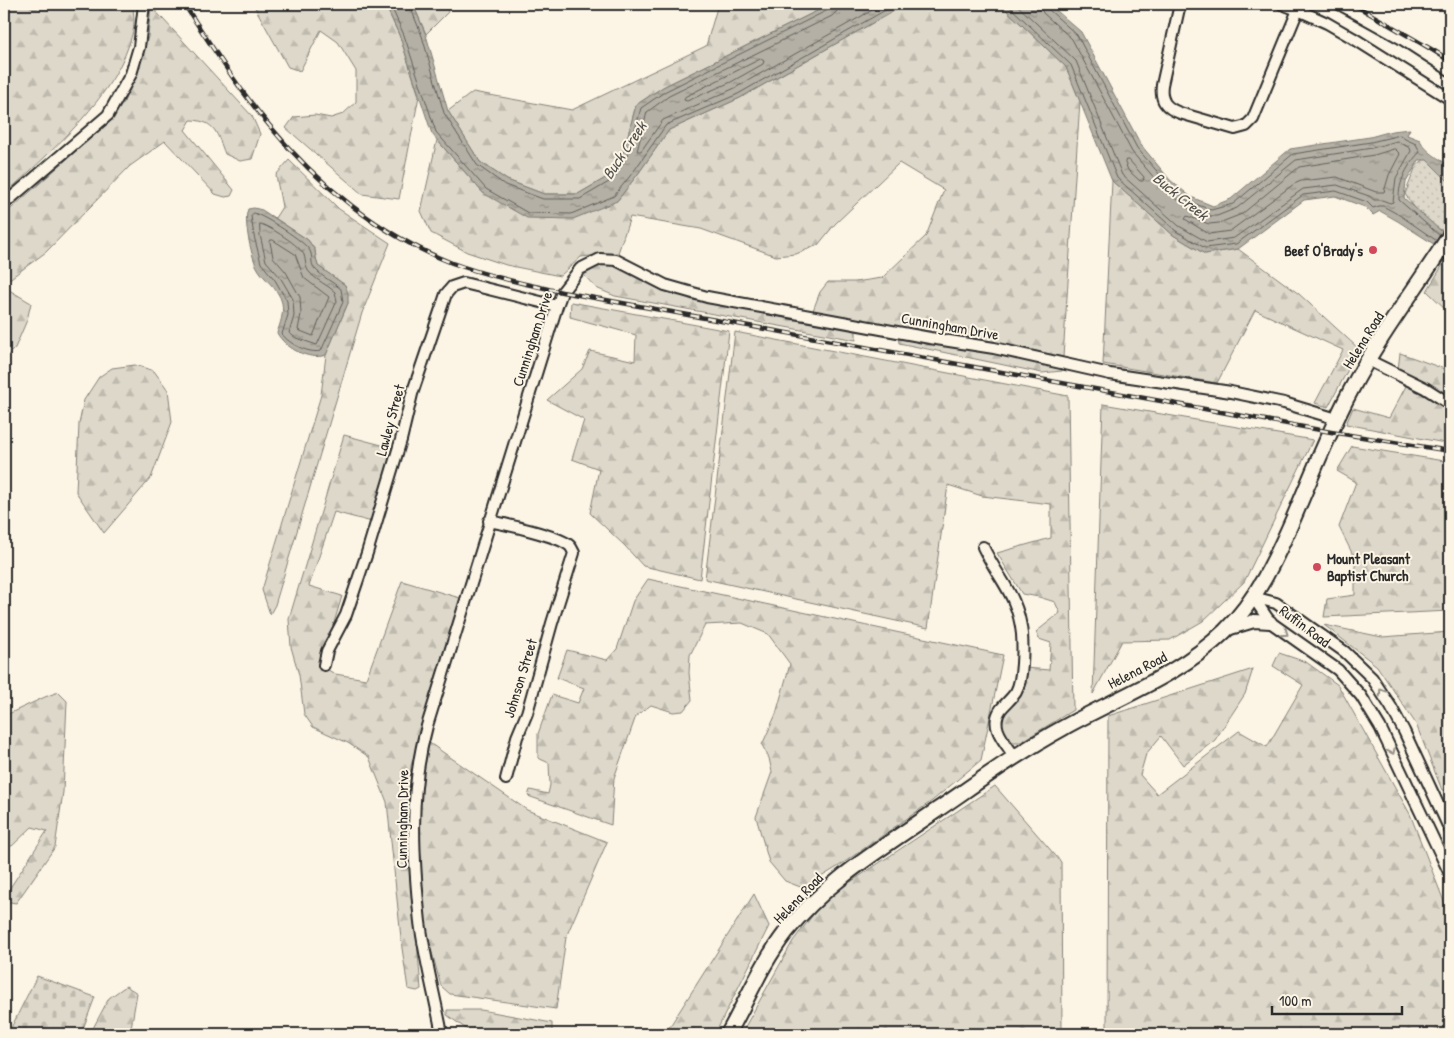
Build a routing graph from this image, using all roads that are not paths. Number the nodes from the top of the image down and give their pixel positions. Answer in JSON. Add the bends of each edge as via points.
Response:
{"nodes":[{"id":1,"x":144,"y":4,"type":"edge"},
{"id":2,"x":1180,"y":4,"type":"edge"},
{"id":3,"x":1282,"y":4,"type":"edge"},
{"id":4,"x":1339,"y":4,"type":"edge"},
{"id":5,"x":1298,"y":10,"type":"junction"},
{"id":6,"x":1450,"y":70,"type":"edge"},
{"id":7,"x":1450,"y":99,"type":"edge"},
{"id":8,"x":4,"y":204,"type":"edge"},
{"id":9,"x":1450,"y":235,"type":"edge"},
{"id":10,"x":557,"y":306,"type":"junction"},
{"id":11,"x":1368,"y":360,"type":"junction"},
{"id":12,"x":1450,"y":404,"type":"edge"},
{"id":13,"x":1337,"y":419,"type":"junction"},
{"id":14,"x":489,"y":521,"type":"junction"},
{"id":15,"x":983,"y":547,"type":"dead end"},
{"id":16,"x":1253,"y":597,"type":"junction"},
{"id":17,"x":1270,"y":622,"type":"junction"},
{"id":18,"x":1227,"y":629,"type":"junction"},
{"id":19,"x":324,"y":665,"type":"dead end"},
{"id":20,"x":1015,"y":757,"type":"junction"},
{"id":21,"x":506,"y":779,"type":"dead end"},
{"id":22,"x":1450,"y":830,"type":"edge"},
{"id":23,"x":1450,"y":874,"type":"edge"},
{"id":24,"x":442,"y":1034,"type":"edge"},
{"id":25,"x":728,"y":1034,"type":"edge"}],
"edges":[{"from":1,"to":8,"type":"street","via":[[139,46],[131,74],[108,115]]},
{"from":2,"to":5,"type":"street","via":[[1162,85],[1163,101],[1172,110],[1235,129],[1246,126],[1253,119]]},
{"from":3,"to":5,"type":"street"},
{"from":4,"to":6,"type":"street"},
{"from":5,"to":7,"type":"street","via":[[1328,23]]},
{"from":9,"to":11,"type":"main road","name":"Helena Road"},
{"from":10,"to":13,"type":"street","name":"Cunningham Drive","via":[[562,292],[580,269],[600,260],[616,260],[665,285],[707,297],[994,348],[1110,374],[1239,394]]},
{"from":10,"to":14,"type":"street","name":"Cunningham Drive"},
{"from":10,"to":19,"type":"street","name":"Lawley Street","via":[[464,283],[452,287],[446,294],[412,394],[367,553],[346,615],[327,651]]},
{"from":11,"to":12,"type":"street"},
{"from":11,"to":13,"type":"main road","name":"Helena Road"},
{"from":13,"to":16,"type":"main road","name":"Helena Road","via":[[1282,545]]},
{"from":14,"to":21,"type":"street","name":"Johnson Street","via":[[569,545],[574,553]]},
{"from":14,"to":24,"type":"street","name":"Cunningham Drive","via":[[422,741],[415,790],[415,862],[420,923]]},
{"from":15,"to":20,"type":"street","via":[[1011,594],[1022,634],[1020,681],[997,721],[1000,736]]},
{"from":16,"to":17,"type":"street","name":"Ruffin Road"},
{"from":16,"to":18,"type":"main road","name":"Helena Road"},
{"from":22,"to":16,"type":"street","name":"Ruffin Road","one_way":true,"via":[[1392,707],[1372,678],[1345,652],[1276,603]]},
{"from":17,"to":18,"type":"street","via":[[1254,620]]},
{"from":17,"to":23,"type":"street","name":"Ruffin Road","one_way":true,"via":[[1338,670],[1361,696],[1380,727]]},
{"from":18,"to":20,"type":"main road","name":"Helena Road","via":[[1174,671],[1089,713]]},
{"from":20,"to":25,"type":"main road","name":"Helena Road","via":[[863,861],[817,898],[767,960]]}]}
